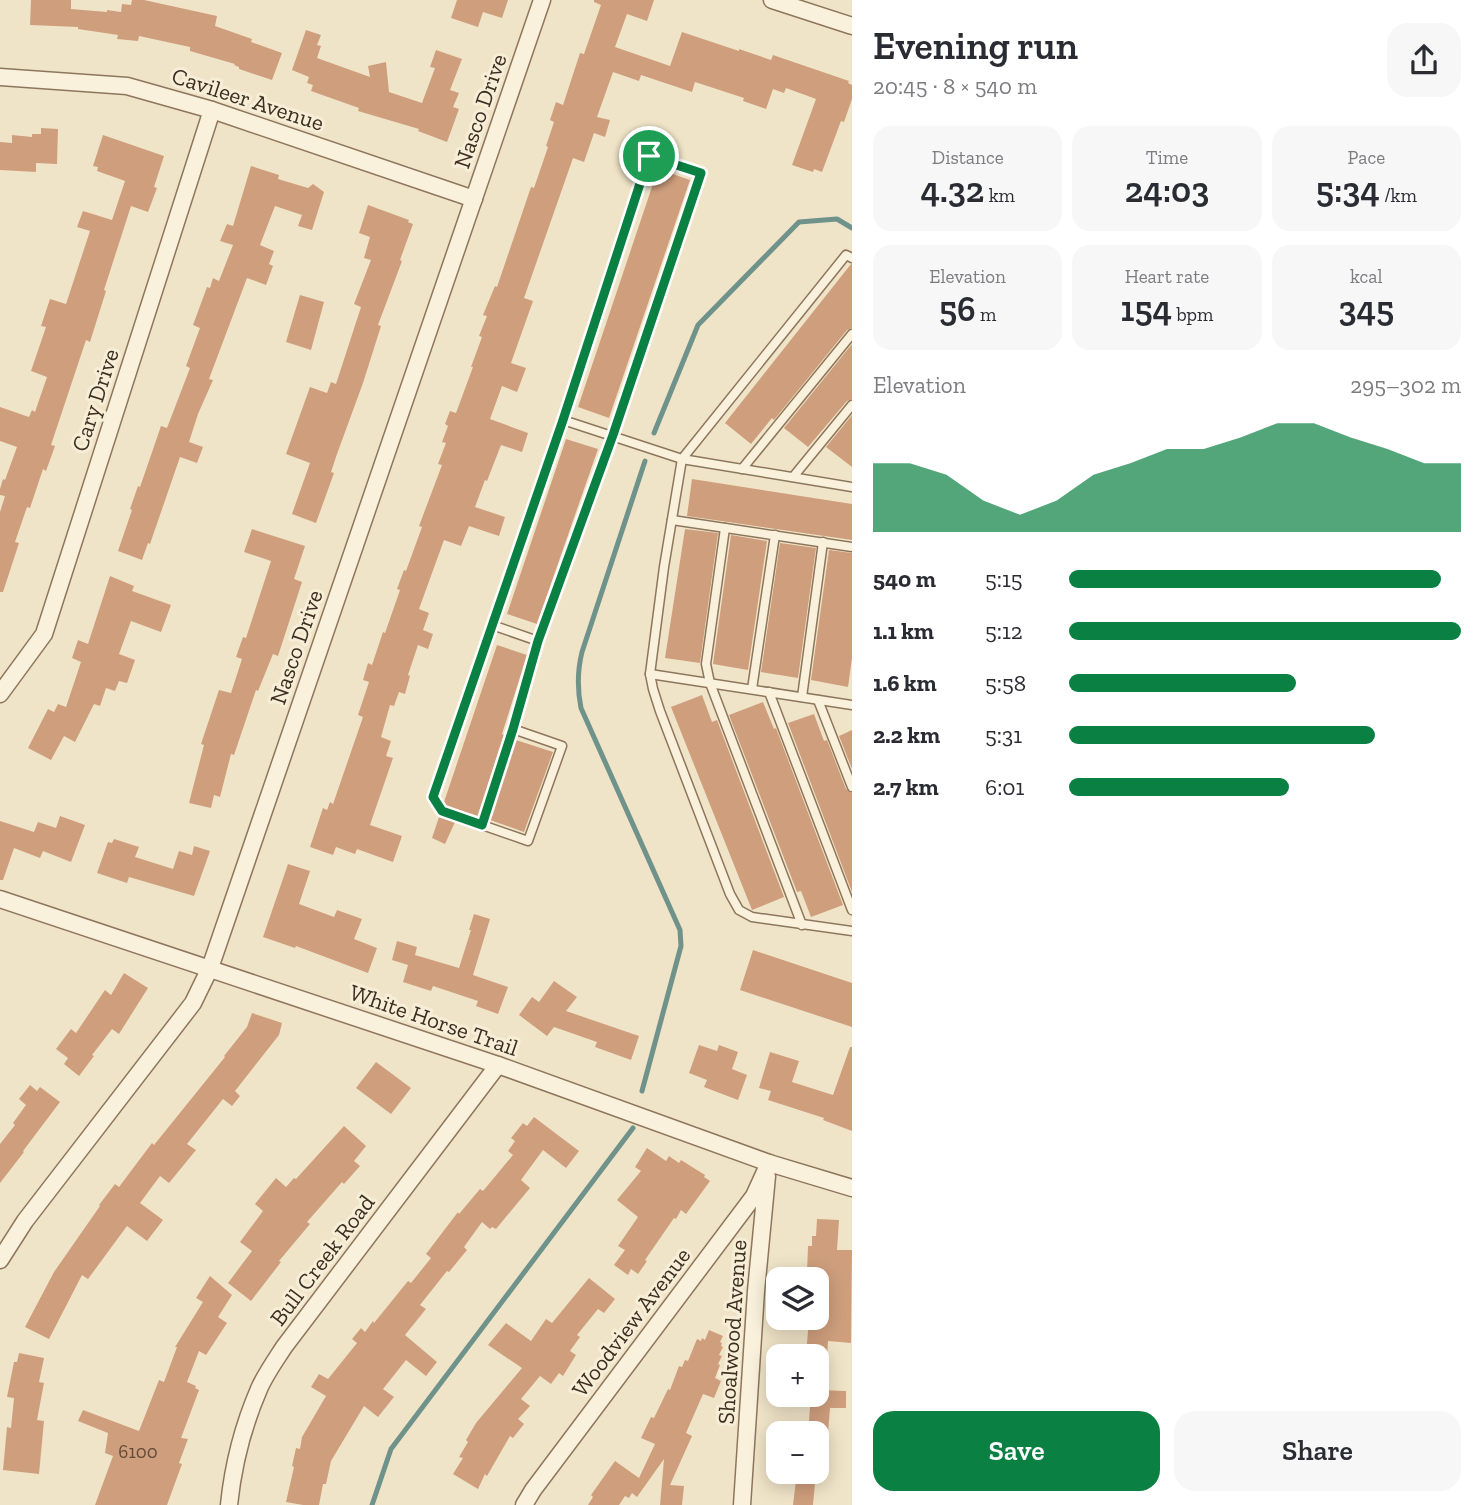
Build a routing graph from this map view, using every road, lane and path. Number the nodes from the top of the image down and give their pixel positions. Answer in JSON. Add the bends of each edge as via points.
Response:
{"nodes":[{"id":1,"x":542,"y":0,"type":"edge"},
{"id":2,"x":772,"y":0,"type":"edge"},
{"id":3,"x":852,"y":26,"type":"edge"},
{"id":4,"x":0,"y":78,"type":"edge"},
{"id":5,"x":212,"y":110,"type":"junction"},
{"id":6,"x":474,"y":199,"type":"junction"},
{"id":7,"x":852,"y":258,"type":"edge"},
{"id":8,"x":852,"y":334,"type":"edge"},
{"id":9,"x":852,"y":405,"type":"edge"},
{"id":10,"x":563,"y":420,"type":"junction"},
{"id":11,"x":613,"y":435,"type":"junction"},
{"id":12,"x":682,"y":459,"type":"junction"},
{"id":13,"x":742,"y":469,"type":"junction"},
{"id":14,"x":793,"y":477,"type":"junction"},
{"id":15,"x":852,"y":487,"type":"edge"},
{"id":16,"x":672,"y":520,"type":"junction"},
{"id":17,"x":725,"y":527,"type":"junction"},
{"id":18,"x":775,"y":535,"type":"junction"},
{"id":19,"x":822,"y":542,"type":"junction"},
{"id":20,"x":852,"y":547,"type":"edge"},
{"id":21,"x":492,"y":625,"type":"junction"},
{"id":22,"x":538,"y":641,"type":"junction"},
{"id":23,"x":650,"y":674,"type":"junction"},
{"id":24,"x":710,"y":683,"type":"junction"},
{"id":25,"x":752,"y":689,"type":"junction"},
{"id":26,"x":769,"y":692,"type":"junction"},
{"id":27,"x":0,"y":694,"type":"edge"},
{"id":28,"x":802,"y":697,"type":"junction"},
{"id":29,"x":818,"y":700,"type":"junction"},
{"id":30,"x":852,"y":705,"type":"edge"},
{"id":31,"x":513,"y":729,"type":"junction"},
{"id":32,"x":852,"y":787,"type":"edge"},
{"id":33,"x":482,"y":825,"type":"junction"},
{"id":34,"x":0,"y":899,"type":"edge"},
{"id":35,"x":852,"y":910,"type":"edge"},
{"id":36,"x":802,"y":925,"type":"junction"},
{"id":37,"x":852,"y":931,"type":"edge"},
{"id":38,"x":210,"y":968,"type":"junction"},
{"id":39,"x":498,"y":1065,"type":"junction"},
{"id":40,"x":769,"y":1163,"type":"junction"},
{"id":41,"x":852,"y":1188,"type":"edge"},
{"id":42,"x":0,"y":1260,"type":"edge"},
{"id":43,"x":229,"y":1505,"type":"edge"},
{"id":44,"x":524,"y":1505,"type":"edge"},
{"id":45,"x":742,"y":1505,"type":"edge"}],
"edges":[{"from":1,"to":6,"type":"street","name":"Nasco Drive"},
{"from":2,"to":3,"type":"street"},
{"from":4,"to":5,"type":"street","name":"Cavileer Avenue","via":[[127,86]]},
{"from":5,"to":6,"type":"street","name":"Cavileer Avenue"},
{"from":5,"to":27,"type":"street","name":"Cary Drive","via":[[44,634]]},
{"from":6,"to":38,"type":"street","name":"Nasco Drive"},
{"from":7,"to":12,"type":"lane","via":[[846,255]]},
{"from":8,"to":13,"type":"lane"},
{"from":9,"to":14,"type":"lane"},
{"from":10,"to":11,"type":"lane"},
{"from":10,"to":11,"type":"lane","via":[[649,156],[701,173]]},
{"from":10,"to":21,"type":"lane"},
{"from":11,"to":12,"type":"lane"},
{"from":11,"to":22,"type":"lane"},
{"from":12,"to":13,"type":"lane"},
{"from":12,"to":16,"type":"lane"},
{"from":13,"to":14,"type":"lane"},
{"from":14,"to":15,"type":"lane"},
{"from":16,"to":17,"type":"lane"},
{"from":16,"to":23,"type":"lane"},
{"from":17,"to":18,"type":"lane"},
{"from":17,"to":24,"type":"lane","via":[[706,664]]},
{"from":18,"to":19,"type":"lane"},
{"from":18,"to":25,"type":"lane"},
{"from":19,"to":20,"type":"lane"},
{"from":19,"to":28,"type":"lane"},
{"from":21,"to":22,"type":"lane"},
{"from":21,"to":33,"type":"lane","via":[[433,797],[442,811]]},
{"from":22,"to":31,"type":"lane"},
{"from":23,"to":24,"type":"lane"},
{"from":23,"to":36,"type":"lane","via":[[660,711],[739,910],[751,917]]},
{"from":24,"to":25,"type":"lane"},
{"from":24,"to":36,"type":"lane"},
{"from":25,"to":26,"type":"lane"},
{"from":26,"to":28,"type":"lane"},
{"from":26,"to":35,"type":"lane"},
{"from":28,"to":29,"type":"lane"},
{"from":29,"to":30,"type":"lane"},
{"from":29,"to":32,"type":"lane"},
{"from":31,"to":33,"type":"lane"},
{"from":31,"to":33,"type":"lane","via":[[562,746],[528,841]]},
{"from":34,"to":38,"type":"street","name":"White Horse Trail"},
{"from":36,"to":37,"type":"lane"},
{"from":38,"to":39,"type":"street","name":"White Horse Trail"},
{"from":38,"to":42,"type":"street","name":"Nasco Drive","via":[[193,1003]]},
{"from":39,"to":40,"type":"street","name":"White Horse Trail"},
{"from":39,"to":43,"type":"street","name":"Bull Creek Road","via":[[284,1347],[259,1388],[242,1434]]},
{"from":40,"to":41,"type":"street","name":"White Horse Trail"},
{"from":40,"to":44,"type":"street","name":"Woodview Avenue","via":[[754,1196]]},
{"from":40,"to":45,"type":"street","name":"Shoalwood Avenue"}]}
